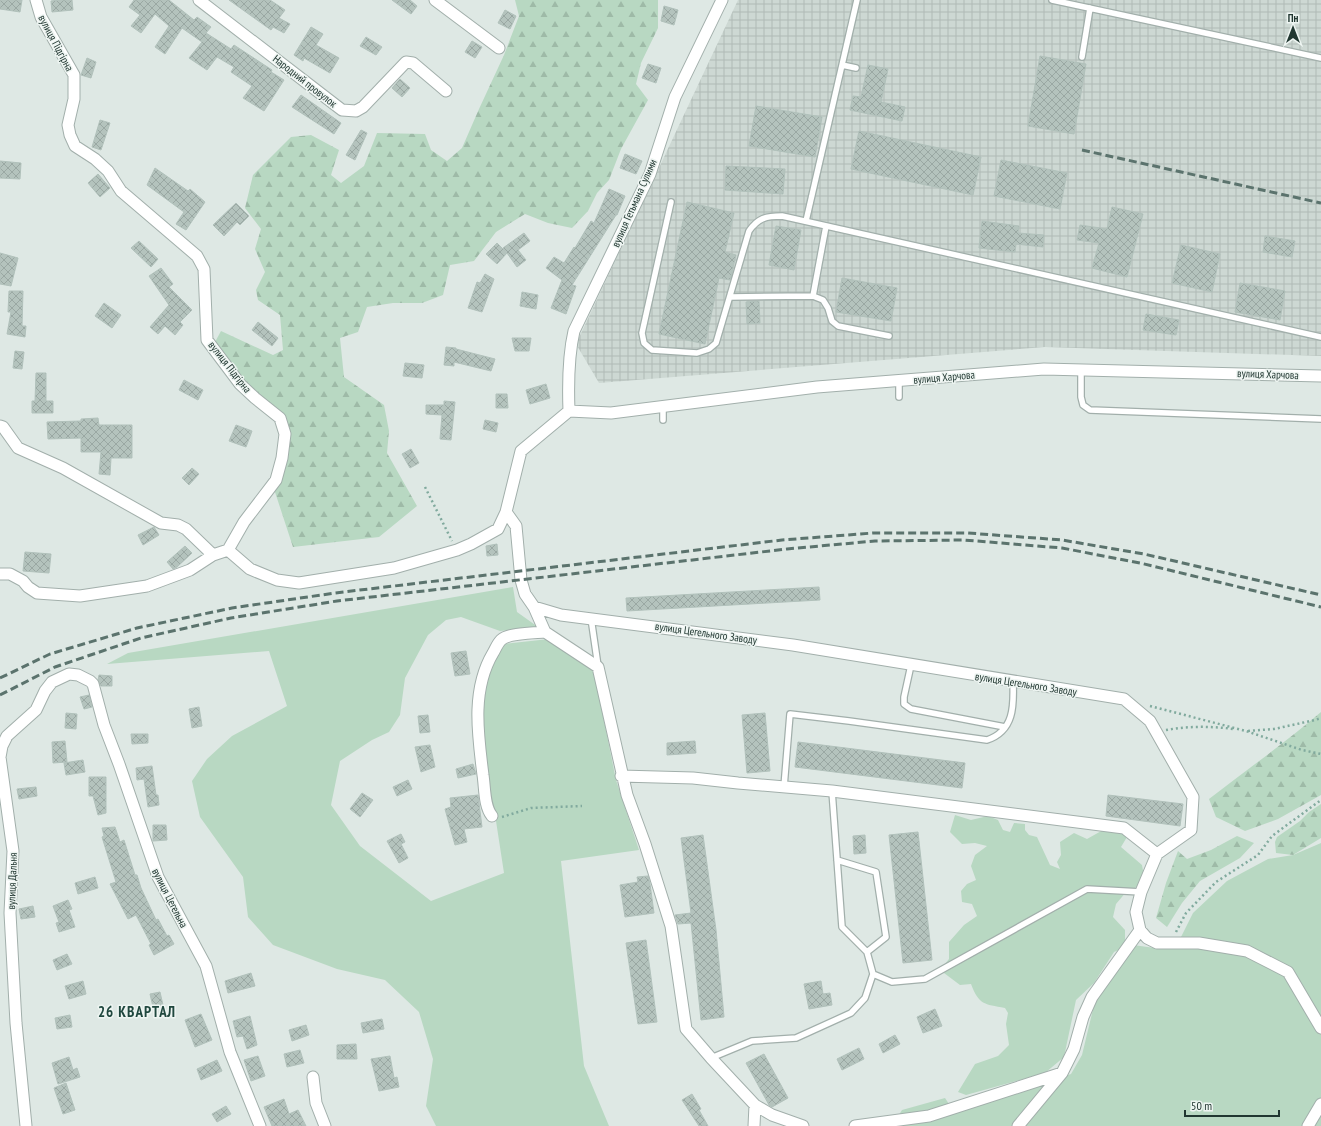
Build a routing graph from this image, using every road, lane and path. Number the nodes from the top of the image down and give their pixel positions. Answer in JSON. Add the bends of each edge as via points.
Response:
{"nodes":[{"id":1,"x":36,"y":0,"type":"edge"},
{"id":2,"x":199,"y":0,"type":"edge"},
{"id":3,"x":435,"y":0,"type":"edge"},
{"id":4,"x":722,"y":0,"type":"edge"},
{"id":5,"x":857,"y":0,"type":"edge"},
{"id":6,"x":1054,"y":0,"type":"edge"},
{"id":7,"x":1090,"y":8,"type":"junction"},
{"id":8,"x":499,"y":48,"type":"dead end"},
{"id":9,"x":1082,"y":57,"type":"dead end"},
{"id":10,"x":1321,"y":58,"type":"edge"},
{"id":11,"x":842,"y":65,"type":"junction"},
{"id":12,"x":856,"y":68,"type":"dead end"},
{"id":13,"x":446,"y":91,"type":"dead end"},
{"id":14,"x":671,"y":202,"type":"dead end"},
{"id":15,"x":806,"y":221,"type":"junction"},
{"id":16,"x":826,"y":226,"type":"junction"},
{"id":17,"x":813,"y":296,"type":"junction"},
{"id":18,"x":730,"y":297,"type":"junction"},
{"id":19,"x":889,"y":336,"type":"dead end"},
{"id":20,"x":1321,"y":337,"type":"edge"},
{"id":21,"x":1081,"y":370,"type":"junction"},
{"id":22,"x":1321,"y":376,"type":"edge"},
{"id":23,"x":899,"y":380,"type":"junction"},
{"id":24,"x":899,"y":397,"type":"dead end"},
{"id":25,"x":663,"y":406,"type":"junction"},
{"id":26,"x":569,"y":411,"type":"junction"},
{"id":27,"x":1321,"y":419,"type":"edge"},
{"id":28,"x":662,"y":420,"type":"dead end"},
{"id":29,"x":0,"y":426,"type":"edge"},
{"id":30,"x":425,"y":487,"type":"dead end"},
{"id":31,"x":506,"y":512,"type":"junction"},
{"id":32,"x":228,"y":550,"type":"junction"},
{"id":33,"x":457,"y":550,"type":"junction"},
{"id":34,"x":213,"y":555,"type":"junction"},
{"id":35,"x":0,"y":574,"type":"edge"},
{"id":36,"x":534,"y":607,"type":"junction"},
{"id":37,"x":591,"y":618,"type":"junction"},
{"id":38,"x":545,"y":632,"type":"junction"},
{"id":39,"x":911,"y":665,"type":"junction"},
{"id":40,"x":598,"y":667,"type":"junction"},
{"id":41,"x":78,"y":675,"type":"joint"},
{"id":42,"x":1013,"y":682,"type":"junction"},
{"id":43,"x":1147,"y":705,"type":"dead end"},
{"id":44,"x":1321,"y":718,"type":"edge"},
{"id":45,"x":1004,"y":727,"type":"junction"},
{"id":46,"x":1246,"y":731,"type":"junction"},
{"id":47,"x":1156,"y":732,"type":"junction"},
{"id":48,"x":1321,"y":754,"type":"edge"},
{"id":49,"x":621,"y":776,"type":"junction"},
{"id":50,"x":784,"y":787,"type":"junction"},
{"id":51,"x":832,"y":791,"type":"junction"},
{"id":52,"x":1321,"y":800,"type":"edge"},
{"id":53,"x":582,"y":806,"type":"dead end"},
{"id":54,"x":492,"y":816,"type":"joint"},
{"id":55,"x":1157,"y":854,"type":"junction"},
{"id":56,"x":838,"y":860,"type":"junction"},
{"id":57,"x":1141,"y":892,"type":"junction"},
{"id":58,"x":1140,"y":930,"type":"junction"},
{"id":59,"x":1170,"y":943,"type":"junction"},
{"id":60,"x":867,"y":952,"type":"junction"},
{"id":61,"x":873,"y":974,"type":"junction"},
{"id":62,"x":1321,"y":1028,"type":"edge"},
{"id":63,"x":711,"y":1058,"type":"junction"},
{"id":64,"x":1062,"y":1073,"type":"junction"},
{"id":65,"x":313,"y":1077,"type":"dead end"},
{"id":66,"x":1321,"y":1104,"type":"edge"},
{"id":67,"x":755,"y":1105,"type":"junction"},
{"id":68,"x":258,"y":1125,"type":"edge"},
{"id":69,"x":26,"y":1126,"type":"edge"},
{"id":70,"x":325,"y":1126,"type":"edge"},
{"id":71,"x":754,"y":1126,"type":"edge"},
{"id":72,"x":803,"y":1126,"type":"edge"},
{"id":73,"x":856,"y":1126,"type":"edge"},
{"id":74,"x":1018,"y":1126,"type":"edge"},
{"id":75,"x":1308,"y":1126,"type":"edge"}],
"edges":[{"from":1,"to":32,"type":"street","name":"вулиця Підгірна","via":[[41,17],[74,75],[74,99],[68,125],[75,146],[108,170],[121,191],[197,256],[204,269],[207,340],[240,384],[280,418],[285,434],[276,480],[244,522]]},
{"from":2,"to":13,"type":"street","name":"Народний провулок","via":[[342,110],[356,111],[363,107],[406,62],[413,63]]},
{"from":3,"to":8,"type":"street"},
{"from":4,"to":26,"type":"street","name":"вулиця Гетьмана Сулими","via":[[675,97],[650,174],[574,331],[568,391]]},
{"from":5,"to":11,"type":"lane"},
{"from":6,"to":7,"type":"lane"},
{"from":7,"to":9,"type":"lane"},
{"from":7,"to":10,"type":"lane"},
{"from":11,"to":12,"type":"lane"},
{"from":11,"to":15,"type":"lane"},
{"from":14,"to":18,"type":"lane","via":[[642,333],[644,342],[652,350],[696,353],[709,349],[716,342]]},
{"from":15,"to":16,"type":"lane"},
{"from":15,"to":18,"type":"lane","via":[[769,216],[754,223],[749,231]]},
{"from":16,"to":17,"type":"lane"},
{"from":16,"to":20,"type":"lane"},
{"from":17,"to":18,"type":"lane"},
{"from":17,"to":19,"type":"lane","via":[[823,300],[832,320],[838,326]]},
{"from":21,"to":22,"type":"street","name":"вулиця Харчова"},
{"from":21,"to":23,"type":"street","name":"вулиця Харчова","via":[[1044,369]]},
{"from":21,"to":27,"type":"lane","via":[[1081,397],[1083,405],[1090,410]]},
{"from":23,"to":24,"type":"lane"},
{"from":23,"to":25,"type":"street","name":"вулиця Харчова","via":[[817,387]]},
{"from":25,"to":26,"type":"street","name":"вулиця Харчова","via":[[611,413]]},
{"from":25,"to":28,"type":"lane"},
{"from":26,"to":31,"type":"street","via":[[521,451]]},
{"from":29,"to":34,"type":"street","via":[[18,448],[63,468],[161,523],[178,525],[186,529]]},
{"from":30,"to":33,"type":"path"},
{"from":31,"to":33,"type":"street","via":[[498,529]]},
{"from":31,"to":36,"type":"street","via":[[516,526],[521,580],[525,594]]},
{"from":32,"to":33,"type":"street","via":[[250,569],[277,580],[299,583],[394,568]]},
{"from":32,"to":34,"type":"street"},
{"from":34,"to":35,"type":"street","via":[[190,570],[147,586],[80,596],[37,593],[10,574]]},
{"from":36,"to":37,"type":"street","name":"вулиця Цегельного Заводу","via":[[561,615]]},
{"from":36,"to":38,"type":"street"},
{"from":37,"to":39,"type":"street","name":"вулиця Цегельного Заводу","via":[[793,645]]},
{"from":37,"to":40,"type":"lane"},
{"from":38,"to":40,"type":"street"},
{"from":38,"to":54,"type":"street","via":[[513,635],[501,640],[488,662],[479,691],[478,728],[485,793]]},
{"from":39,"to":42,"type":"street","name":"вулиця Цегельного Заводу"},
{"from":39,"to":45,"type":"lane","via":[[904,697],[904,704],[911,709]]},
{"from":40,"to":49,"type":"street"},
{"from":41,"to":68,"type":"street","name":"вулиця Цегельна","via":[[93,684],[104,726],[158,877],[206,966],[230,1052]]},
{"from":41,"to":69,"type":"street","name":"вулиця Дальня","via":[[69,674],[48,686],[36,710],[7,736],[0,757],[13,851],[10,913],[16,1023]]},
{"from":42,"to":45,"type":"lane","via":[[1014,706]]},
{"from":42,"to":47,"type":"street","name":"вулиця Цегельного Заводу","via":[[1124,699],[1150,721]]},
{"from":43,"to":46,"type":"path"},
{"from":44,"to":46,"type":"path","via":[[1274,729]]},
{"from":45,"to":50,"type":"lane","via":[[996,737],[987,740],[790,714]]},
{"from":46,"to":47,"type":"path","via":[[1214,727]]},
{"from":46,"to":48,"type":"path"},
{"from":47,"to":55,"type":"street","name":"вулиця Цегельного Заводу","via":[[1193,797],[1191,830]]},
{"from":49,"to":50,"type":"street","via":[[693,778]]},
{"from":49,"to":63,"type":"street","via":[[671,926],[686,1029]]},
{"from":50,"to":51,"type":"street"},
{"from":51,"to":55,"type":"street","via":[[1124,828]]},
{"from":51,"to":56,"type":"lane"},
{"from":52,"to":59,"type":"path","via":[[1272,836],[1258,855],[1216,882],[1186,913]]},
{"from":53,"to":54,"type":"path","via":[[531,808],[499,818]]},
{"from":55,"to":57,"type":"street"},
{"from":56,"to":60,"type":"lane","via":[[842,927]]},
{"from":56,"to":60,"type":"lane","via":[[876,872],[886,937]]},
{"from":57,"to":58,"type":"street","via":[[1136,912]]},
{"from":57,"to":61,"type":"lane","via":[[1087,889],[925,979],[892,982]]},
{"from":58,"to":59,"type":"street","via":[[1147,938],[1157,943]]},
{"from":58,"to":64,"type":"street","via":[[1092,997],[1074,1049]]},
{"from":59,"to":62,"type":"street","via":[[1199,943],[1247,951],[1288,972]]},
{"from":60,"to":61,"type":"lane"},
{"from":61,"to":63,"type":"lane","via":[[865,998],[851,1013],[796,1038],[752,1041]]},
{"from":63,"to":67,"type":"street"},
{"from":64,"to":73,"type":"street","via":[[929,1116]]},
{"from":64,"to":74,"type":"street"},
{"from":65,"to":70,"type":"street","via":[[316,1103]]},
{"from":66,"to":75,"type":"street"},
{"from":67,"to":71,"type":"street"},
{"from":67,"to":72,"type":"street","via":[[772,1115]]}]}
